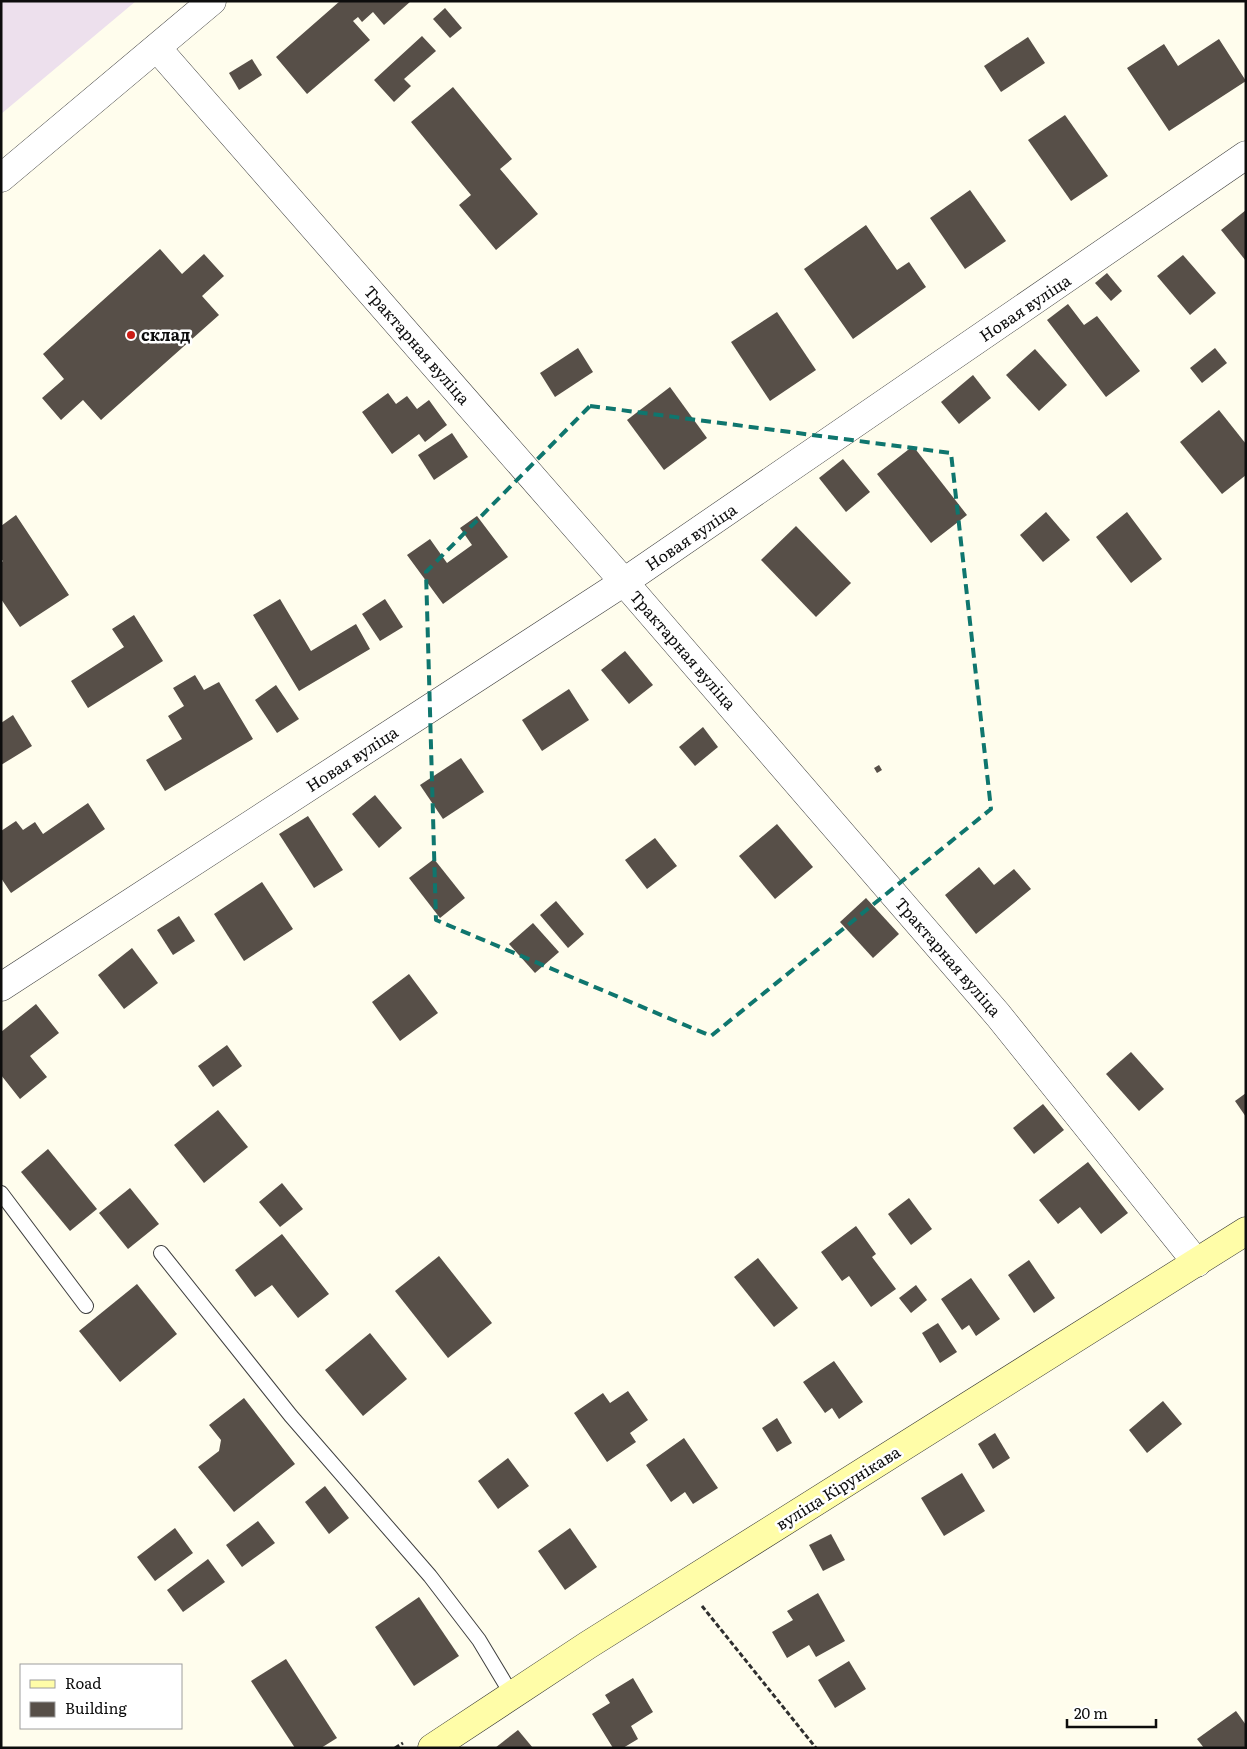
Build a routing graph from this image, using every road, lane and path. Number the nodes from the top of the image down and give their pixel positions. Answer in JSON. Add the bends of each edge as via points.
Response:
{"nodes":[{"id":1,"x":212,"y":1,"type":"edge"},
{"id":2,"x":157,"y":48,"type":"junction"},
{"id":3,"x":1246,"y":155,"type":"edge"},
{"id":4,"x":1,"y":178,"type":"edge"},
{"id":5,"x":624,"y":582,"type":"junction"},
{"id":6,"x":1,"y":987,"type":"edge"},
{"id":7,"x":1,"y":1193,"type":"edge"},
{"id":8,"x":1246,"y":1231,"type":"edge"},
{"id":9,"x":161,"y":1253,"type":"dead end"},
{"id":10,"x":1197,"y":1263,"type":"junction"},
{"id":11,"x":86,"y":1306,"type":"dead end"},
{"id":12,"x":685,"y":1584,"type":"junction"},
{"id":13,"x":512,"y":1695,"type":"junction"},
{"id":14,"x":432,"y":1748,"type":"edge"},
{"id":15,"x":816,"y":1748,"type":"edge"}],
"edges":[{"from":1,"to":2,"type":"street"},
{"from":2,"to":4,"type":"street"},
{"from":2,"to":5,"type":"street","name":"Трактарная вуліца"},
{"from":3,"to":5,"type":"street","name":"Новая вуліца"},
{"from":5,"to":6,"type":"street","name":"Новая вуліца"},
{"from":5,"to":10,"type":"street","name":"Трактарная вуліца","via":[[998,1015]]},
{"from":7,"to":11,"type":"lane"},
{"from":8,"to":10,"type":"street","name":"вуліца Кірунікава"},
{"from":9,"to":13,"type":"lane","via":[[291,1416],[430,1576],[479,1640]]},
{"from":10,"to":12,"type":"street","name":"вуліца Кірунікава"},
{"from":12,"to":13,"type":"street","name":"вуліца Кірунікава"},
{"from":12,"to":15,"type":"path"},
{"from":13,"to":14,"type":"street","name":"вуліца Кірунікава"}]}
